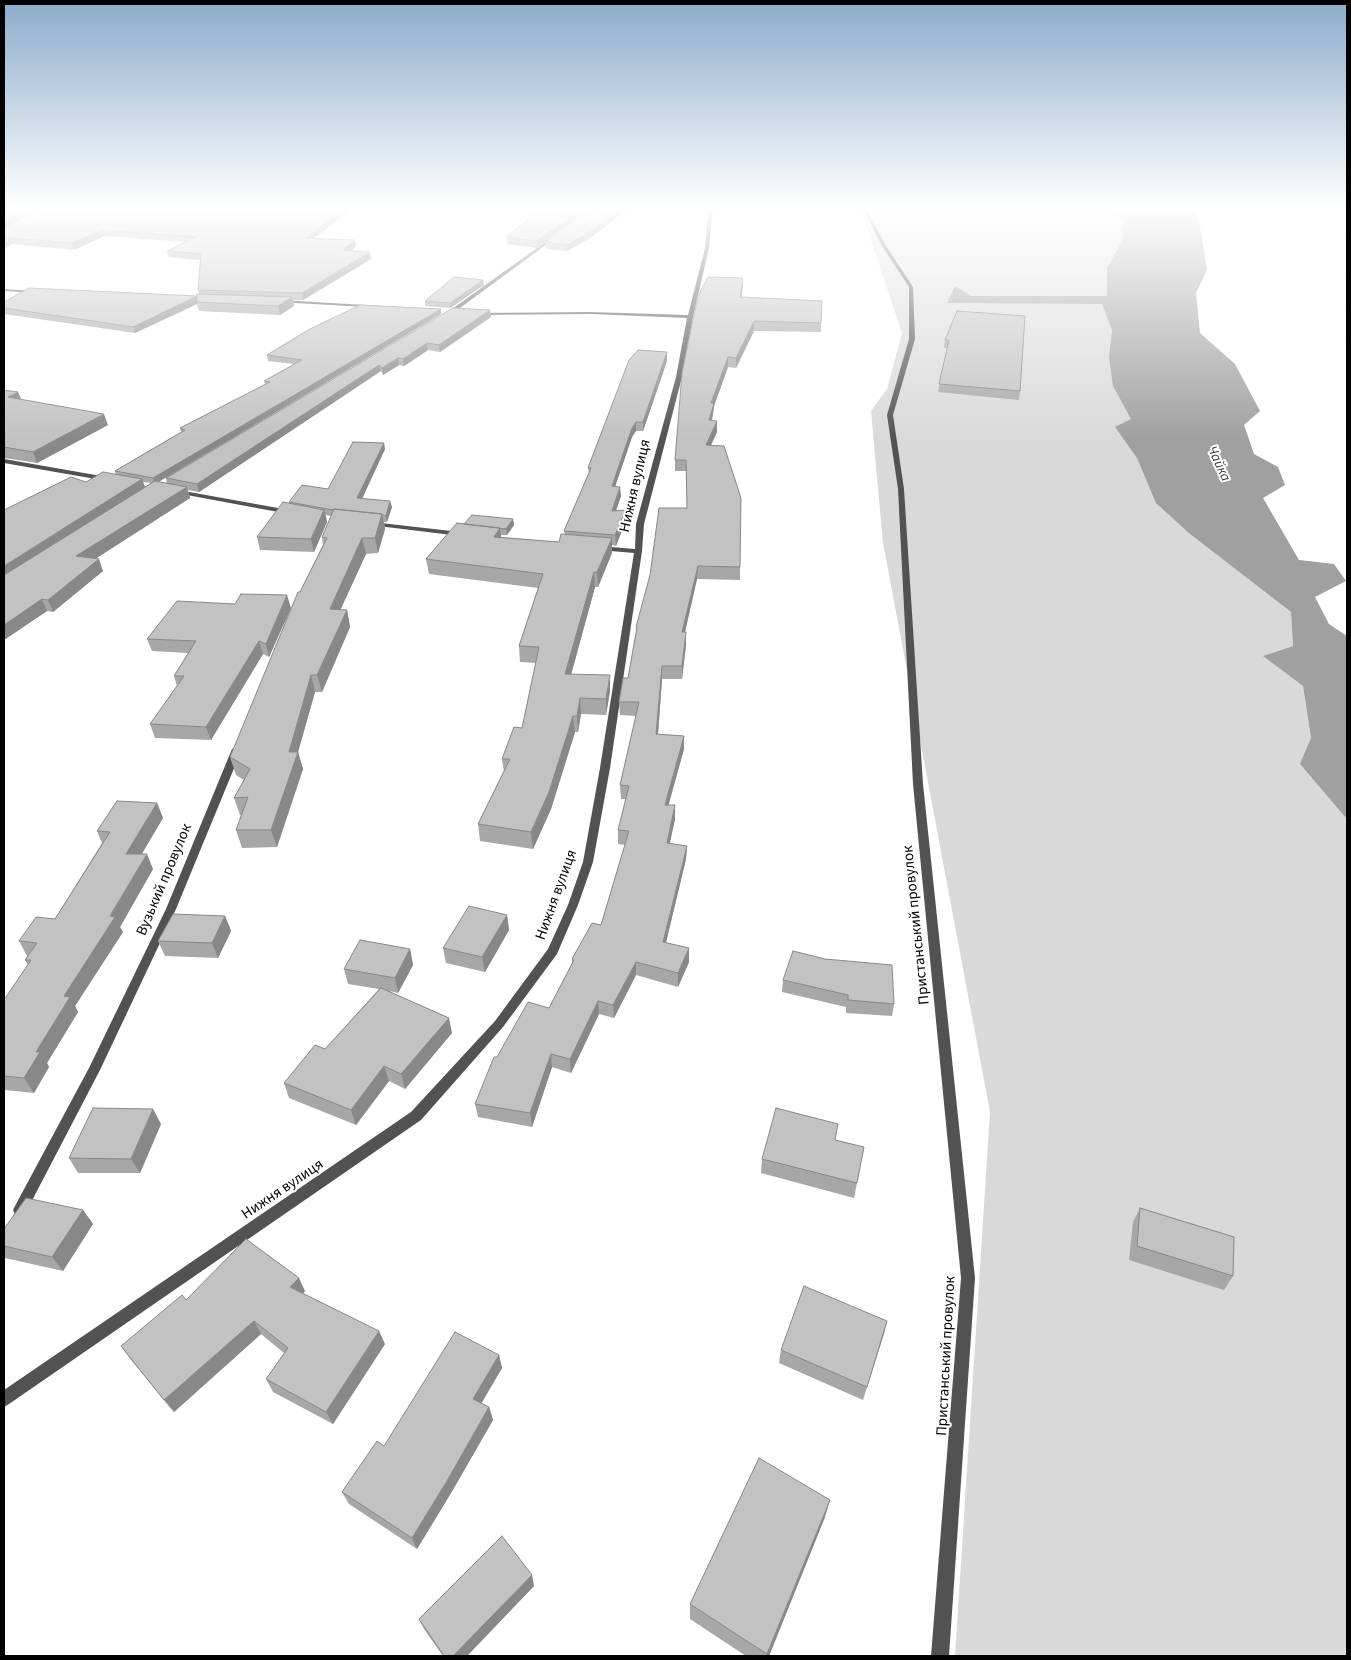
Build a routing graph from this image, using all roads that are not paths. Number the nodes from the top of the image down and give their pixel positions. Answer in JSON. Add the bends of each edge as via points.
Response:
{"nodes":[{"id":1,"x":488,"y":285,"type":"edge"},
{"id":2,"x":698,"y":285,"type":"edge"},
{"id":3,"x":910,"y":285,"type":"edge"},
{"id":4,"x":4,"y":290,"type":"edge"},
{"id":5,"x":43,"y":292,"type":"edge"},
{"id":6,"x":269,"y":301,"type":"edge"},
{"id":7,"x":422,"y":309,"type":"edge"},
{"id":8,"x":451,"y":312,"type":"junction"},
{"id":9,"x":460,"y":313,"type":"edge"},
{"id":10,"x":442,"y":314,"type":"edge"},
{"id":11,"x":469,"y":314,"type":"edge"},
{"id":12,"x":690,"y":317,"type":"junction"},
{"id":13,"x":4,"y":461,"type":"edge"},
{"id":14,"x":119,"y":482,"type":"edge"},
{"id":15,"x":166,"y":490,"type":"edge"},
{"id":16,"x":296,"y":513,"type":"edge"},
{"id":17,"x":364,"y":523,"type":"edge"},
{"id":18,"x":471,"y":536,"type":"edge"},
{"id":19,"x":588,"y":548,"type":"edge"},
{"id":20,"x":638,"y":551,"type":"junction"},
{"id":21,"x":243,"y":735,"type":"edge"},
{"id":22,"x":17,"y":1216,"type":"edge"},
{"id":23,"x":4,"y":1399,"type":"edge"},
{"id":24,"x":940,"y":1656,"type":"edge"}],
"edges":[{"from":1,"to":8,"type":"street"},
{"from":2,"to":12,"type":"street","name":"Нижня вулиця"},
{"from":3,"to":24,"type":"street","name":"Пристанський провулок","via":[[912,339],[890,415],[901,488],[918,784],[968,1278]]},
{"from":4,"to":5,"type":"street"},
{"from":6,"to":7,"type":"street"},
{"from":8,"to":9,"type":"street"},
{"from":8,"to":10,"type":"street"},
{"from":11,"to":12,"type":"street","via":[[591,313]]},
{"from":12,"to":20,"type":"street","name":"Нижня вулиця","via":[[679,377],[640,524]]},
{"from":13,"to":14,"type":"street"},
{"from":15,"to":16,"type":"street"},
{"from":17,"to":18,"type":"street"},
{"from":19,"to":20,"type":"street"},
{"from":20,"to":23,"type":"street","name":"Нижня вулиця","via":[[588,862],[553,952],[499,1024],[416,1116]]},
{"from":21,"to":22,"type":"street","name":"Вузький провулок","via":[[171,909],[94,1070]]}]}
